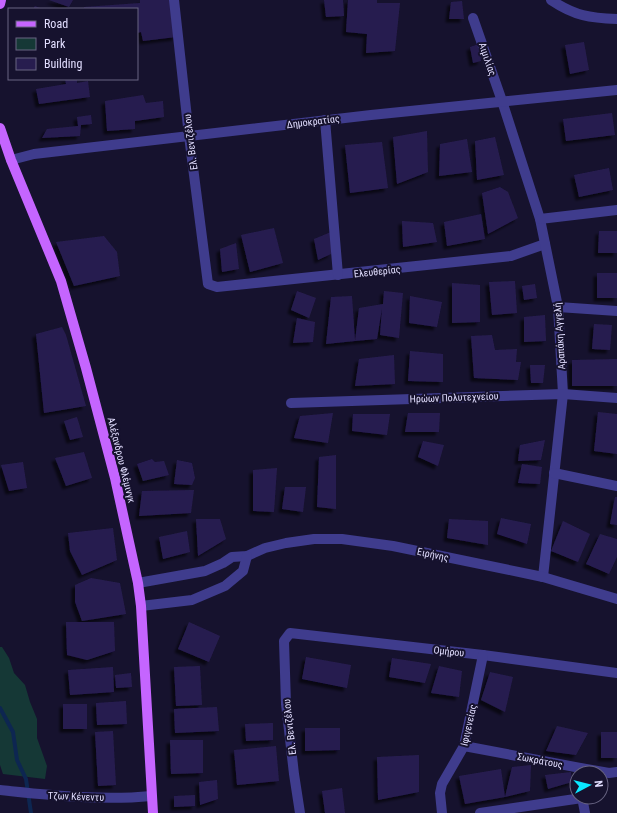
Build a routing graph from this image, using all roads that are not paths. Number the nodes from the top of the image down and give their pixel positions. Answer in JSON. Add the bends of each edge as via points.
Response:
{"nodes":[{"id":1,"x":1,"y":0,"type":"edge"},
{"id":2,"x":174,"y":0,"type":"edge"},
{"id":3,"x":551,"y":0,"type":"edge"},
{"id":4,"x":0,"y":4,"type":"edge"},
{"id":5,"x":474,"y":18,"type":"dead end"},
{"id":6,"x":617,"y":20,"type":"edge"},
{"id":7,"x":617,"y":90,"type":"edge"},
{"id":8,"x":502,"y":101,"type":"junction"},
{"id":9,"x":324,"y":120,"type":"junction"},
{"id":10,"x":0,"y":128,"type":"edge"},
{"id":11,"x":189,"y":136,"type":"junction"},
{"id":12,"x":11,"y":160,"type":"junction"},
{"id":13,"x":617,"y":210,"type":"edge"},
{"id":14,"x":540,"y":219,"type":"junction"},
{"id":15,"x":545,"y":244,"type":"junction"},
{"id":16,"x":338,"y":275,"type":"junction"},
{"id":17,"x":208,"y":284,"type":"joint"},
{"id":18,"x":558,"y":307,"type":"junction"},
{"id":19,"x":617,"y":311,"type":"edge"},
{"id":20,"x":563,"y":394,"type":"junction"},
{"id":21,"x":617,"y":398,"type":"edge"},
{"id":22,"x":291,"y":403,"type":"dead end"},
{"id":23,"x":554,"y":473,"type":"junction"},
{"id":24,"x":617,"y":486,"type":"edge"},
{"id":25,"x":247,"y":556,"type":"junction"},
{"id":26,"x":543,"y":577,"type":"junction"},
{"id":27,"x":138,"y":583,"type":"junction"},
{"id":28,"x":617,"y":599,"type":"edge"},
{"id":29,"x":142,"y":606,"type":"junction"},
{"id":30,"x":284,"y":640,"type":"joint"},
{"id":31,"x":483,"y":655,"type":"junction"},
{"id":32,"x":617,"y":673,"type":"edge"},
{"id":33,"x":464,"y":746,"type":"junction"},
{"id":34,"x":569,"y":768,"type":"edge"},
{"id":35,"x":0,"y":790,"type":"edge"},
{"id":36,"x":151,"y":796,"type":"junction"},
{"id":37,"x":569,"y":799,"type":"edge"},
{"id":38,"x":498,"y":811,"type":"edge"},
{"id":39,"x":153,"y":813,"type":"edge"},
{"id":40,"x":300,"y":813,"type":"edge"},
{"id":41,"x":442,"y":813,"type":"edge"},
{"id":42,"x":480,"y":813,"type":"edge"}],
"edges":[{"from":1,"to":4,"type":"main road"},
{"from":2,"to":11,"type":"street","name":"Ελ. Βενιζέλου"},
{"from":3,"to":6,"type":"street","via":[[587,17]]},
{"from":5,"to":8,"type":"street","name":"Αιμιλίας"},
{"from":7,"to":8,"type":"street","name":"Δημοκρατίας"},
{"from":8,"to":9,"type":"street","name":"Δημοκρατίας"},
{"from":8,"to":14,"type":"street","name":"Αραπάκη Αγγελή"},
{"from":9,"to":11,"type":"street","name":"Δημοκρατίας"},
{"from":9,"to":16,"type":"street"},
{"from":10,"to":12,"type":"main road","name":"Αλέξανδρου Φλέμινγκ"},
{"from":11,"to":12,"type":"street","name":"Δημοκρατίας","via":[[34,154]]},
{"from":11,"to":17,"type":"street","name":"Ελ. Βενιζέλου"},
{"from":12,"to":27,"type":"main road","name":"Αλέξανδρου Φλέμινγκ","via":[[60,281],[116,478]]},
{"from":13,"to":14,"type":"street"},
{"from":14,"to":15,"type":"street","name":"Αραπάκη Αγγελή"},
{"from":15,"to":16,"type":"street","name":"Ελευθερίας","via":[[512,256]]},
{"from":15,"to":18,"type":"street","name":"Αραπάκη Αγγελή"},
{"from":16,"to":17,"type":"street","name":"Ελευθερίας","via":[[217,287]]},
{"from":18,"to":19,"type":"street"},
{"from":18,"to":20,"type":"street","name":"Αραπάκη Αγγελή"},
{"from":20,"to":21,"type":"street","name":"Ηρώων Πολυτεχνείου"},
{"from":20,"to":22,"type":"street","name":"Ηρώων Πολυτεχνείου"},
{"from":20,"to":23,"type":"street","name":"Αραπάκη Αγγελή"},
{"from":23,"to":24,"type":"street"},
{"from":23,"to":26,"type":"street","name":"Αραπάκη Αγγελή"},
{"from":25,"to":26,"type":"street","name":"Ειρήνης","via":[[286,543],[342,539],[393,546]]},
{"from":25,"to":27,"type":"street","name":"Ειρήνης","via":[[232,557],[205,571]]},
{"from":25,"to":29,"type":"street","via":[[243,571],[225,586],[192,600]]},
{"from":26,"to":28,"type":"street","name":"Ειρήνης"},
{"from":27,"to":29,"type":"main road","name":"Αλέξανδρου Φλέμινγκ"},
{"from":29,"to":36,"type":"main road","name":"Αλέξανδρου Φλέμινγκ"},
{"from":30,"to":31,"type":"street","name":"Ομήρου","via":[[290,633]]},
{"from":30,"to":40,"type":"street","name":"Ελ. Βενιζέλου","via":[[286,704]]},
{"from":31,"to":32,"type":"street","name":"Ομήρου"},
{"from":31,"to":33,"type":"street","name":"Ιφιγενείας"},
{"from":33,"to":34,"type":"street","name":"Σωκράτους"},
{"from":33,"to":41,"type":"street","name":"Ιφιγενείας","via":[[442,784]]},
{"from":35,"to":36,"type":"street","name":"Τζων Κένεντυ","via":[[64,797]]},
{"from":36,"to":39,"type":"main road","name":"Αλέξανδρου Φλέμινγκ"},
{"from":37,"to":38,"type":"street"},
{"from":38,"to":42,"type":"street"}]}
